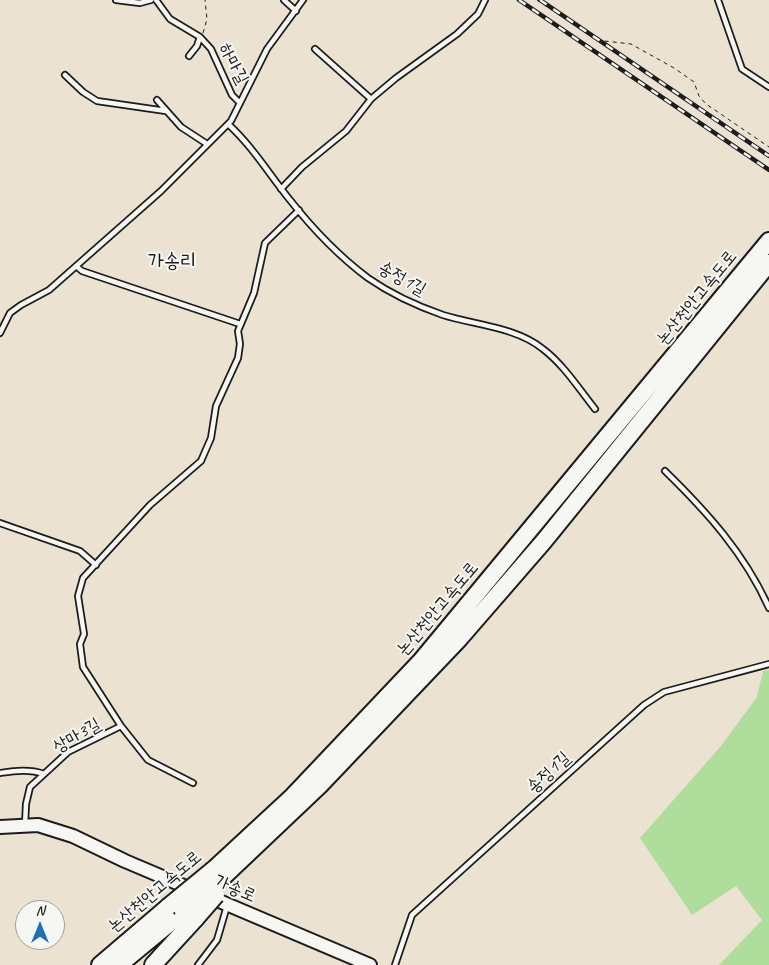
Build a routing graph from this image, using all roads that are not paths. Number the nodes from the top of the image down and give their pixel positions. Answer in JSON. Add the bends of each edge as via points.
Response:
{"nodes":[{"id":1,"x":116,"y":0,"type":"edge"},
{"id":2,"x":151,"y":0,"type":"edge"},
{"id":3,"x":156,"y":0,"type":"edge"},
{"id":4,"x":284,"y":0,"type":"edge"},
{"id":5,"x":303,"y":0,"type":"edge"},
{"id":6,"x":485,"y":0,"type":"edge"},
{"id":7,"x":718,"y":0,"type":"edge"},
{"id":8,"x":296,"y":11,"type":"junction"},
{"id":9,"x":200,"y":37,"type":"junction"},
{"id":10,"x":315,"y":49,"type":"dead end"},
{"id":11,"x":189,"y":56,"type":"dead end"},
{"id":12,"x":65,"y":75,"type":"dead end"},
{"id":13,"x":769,"y":87,"type":"edge"},
{"id":14,"x":371,"y":99,"type":"junction"},
{"id":15,"x":157,"y":100,"type":"dead end"},
{"id":16,"x":240,"y":103,"type":"junction"},
{"id":17,"x":166,"y":111,"type":"junction"},
{"id":18,"x":228,"y":124,"type":"junction"},
{"id":19,"x":207,"y":144,"type":"junction"},
{"id":20,"x":281,"y":189,"type":"junction"},
{"id":21,"x":298,"y":210,"type":"junction"},
{"id":22,"x":769,"y":241,"type":"edge"},
{"id":23,"x":769,"y":263,"type":"edge"},
{"id":24,"x":76,"y":266,"type":"junction"},
{"id":25,"x":240,"y":324,"type":"junction"},
{"id":26,"x":0,"y":333,"type":"edge"},
{"id":27,"x":673,"y":369,"type":"junction"},
{"id":28,"x":594,"y":409,"type":"dead end"},
{"id":29,"x":664,"y":471,"type":"dead end"},
{"id":30,"x":0,"y":523,"type":"edge"},
{"id":31,"x":96,"y":565,"type":"junction"},
{"id":32,"x":769,"y":608,"type":"edge"},
{"id":33,"x":769,"y":664,"type":"edge"},
{"id":34,"x":121,"y":726,"type":"junction"},
{"id":35,"x":0,"y":773,"type":"edge"},
{"id":36,"x":44,"y":774,"type":"junction"},
{"id":37,"x":193,"y":783,"type":"dead end"},
{"id":38,"x":1,"y":825,"type":"edge"},
{"id":39,"x":25,"y":826,"type":"junction"},
{"id":40,"x":221,"y":876,"type":"junction"},
{"id":41,"x":227,"y":905,"type":"junction"},
{"id":42,"x":182,"y":912,"type":"junction"},
{"id":43,"x":100,"y":965,"type":"edge"},
{"id":44,"x":119,"y":965,"type":"edge"},
{"id":45,"x":153,"y":965,"type":"edge"},
{"id":46,"x":198,"y":965,"type":"edge"},
{"id":47,"x":370,"y":965,"type":"edge"},
{"id":48,"x":395,"y":965,"type":"edge"}],
"edges":[{"from":1,"to":2,"type":"lane","via":[[140,3]]},
{"from":3,"to":9,"type":"lane","name":"하마길","via":[[170,19]]},
{"from":4,"to":8,"type":"lane"},
{"from":5,"to":8,"type":"lane"},
{"from":6,"to":14,"type":"lane","via":[[478,14],[457,34]]},
{"from":7,"to":13,"type":"lane","via":[[742,69]]},
{"from":8,"to":16,"type":"lane","via":[[267,49]]},
{"from":9,"to":11,"type":"lane"},
{"from":9,"to":16,"type":"lane","name":"하마길","via":[[211,49],[232,95]]},
{"from":10,"to":14,"type":"lane"},
{"from":12,"to":17,"type":"lane","via":[[97,101]]},
{"from":14,"to":20,"type":"lane","via":[[346,131]]},
{"from":15,"to":17,"type":"lane"},
{"from":16,"to":18,"type":"lane"},
{"from":17,"to":19,"type":"lane"},
{"from":18,"to":19,"type":"lane"},
{"from":18,"to":20,"type":"lane","name":"송정1길","via":[[253,148]]},
{"from":19,"to":24,"type":"lane","via":[[161,191]]},
{"from":20,"to":21,"type":"lane","name":"송정1길"},
{"from":21,"to":25,"type":"lane","via":[[265,243],[254,293]]},
{"from":21,"to":28,"type":"lane","name":"송정1길","via":[[368,277],[403,299],[443,315],[522,336],[542,348],[561,366]]},
{"from":22,"to":27,"type":"highway","name":"논산천안고속도로"},
{"from":23,"to":27,"type":"highway","name":"논산천안고속도로"},
{"from":24,"to":25,"type":"lane","via":[[82,271]]},
{"from":24,"to":26,"type":"lane","via":[[49,290],[10,313]]},
{"from":25,"to":31,"type":"lane","via":[[238,358],[216,406],[211,438],[201,461],[150,505]]},
{"from":27,"to":40,"type":"highway","name":"논산천안고속도로","via":[[421,661]]},
{"from":27,"to":40,"type":"highway","name":"논산천안고속도로","via":[[544,541],[459,640],[319,786]]},
{"from":29,"to":32,"type":"lane","via":[[702,507],[739,552]]},
{"from":30,"to":31,"type":"lane","via":[[80,551]]},
{"from":31,"to":34,"type":"lane","via":[[83,578],[78,596],[84,634],[80,644],[83,667]]},
{"from":33,"to":48,"type":"lane","name":"송정1길","via":[[664,692],[644,705],[412,915]]},
{"from":34,"to":36,"type":"lane","name":"상마3길","via":[[68,752]]},
{"from":34,"to":37,"type":"lane","name":"상마3길","via":[[148,760]]},
{"from":35,"to":36,"type":"lane","via":[[16,770]]},
{"from":36,"to":39,"type":"lane","name":"상마3길","via":[[30,787]]},
{"from":38,"to":39,"type":"street","name":"가송로"},
{"from":39,"to":41,"type":"street","name":"가송로","via":[[38,826],[73,836]]},
{"from":40,"to":42,"type":"highway","name":"논산천안고속도로","bridge":true},
{"from":40,"to":42,"type":"highway","bridge":true},
{"from":41,"to":46,"type":"lane","via":[[217,940]]},
{"from":41,"to":47,"type":"street","name":"가송로"},
{"from":42,"to":43,"type":"highway","name":"논산천안고속도로"},
{"from":42,"to":44,"type":"highway","name":"논산천안고속도로"},
{"from":42,"to":45,"type":"highway"}]}
